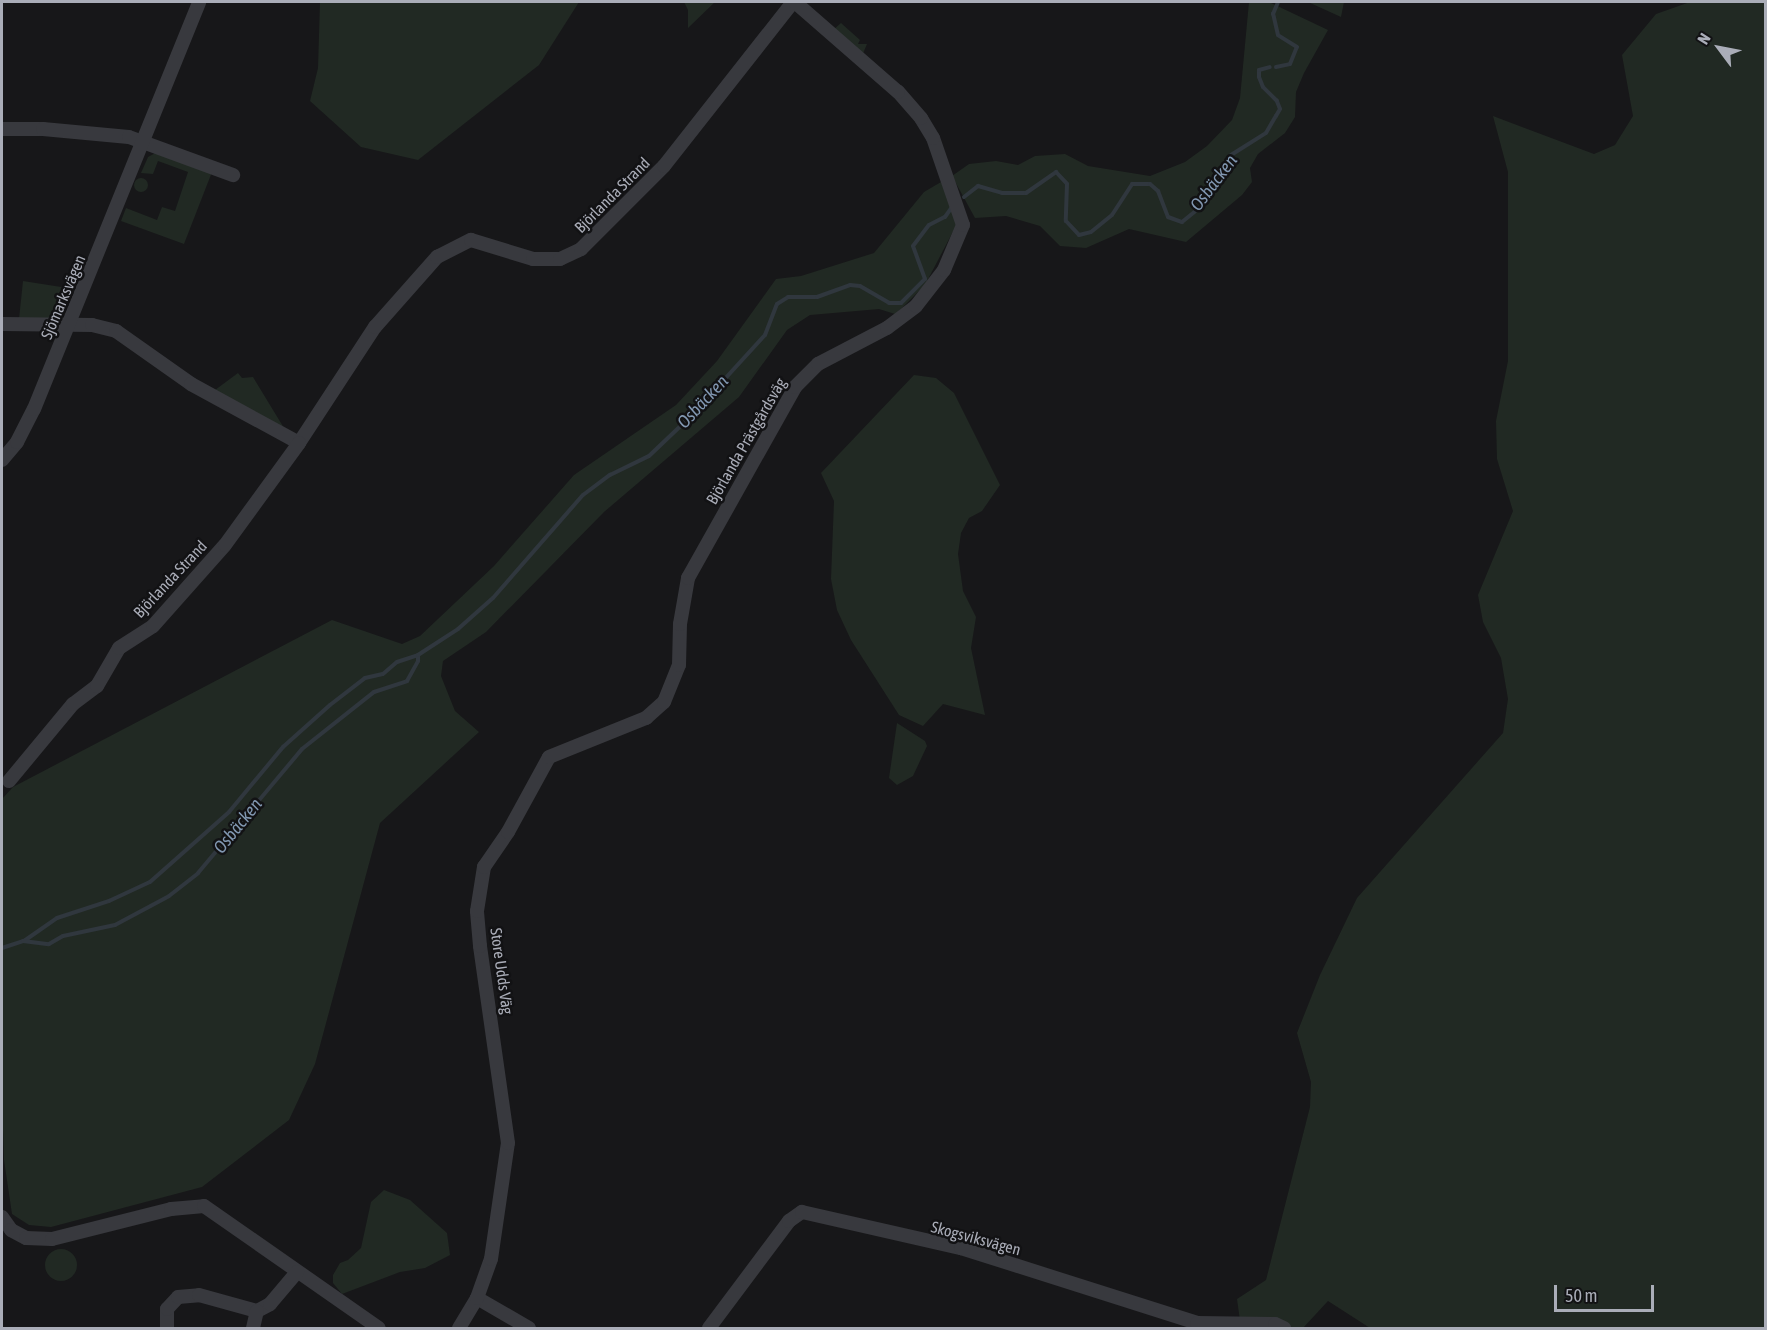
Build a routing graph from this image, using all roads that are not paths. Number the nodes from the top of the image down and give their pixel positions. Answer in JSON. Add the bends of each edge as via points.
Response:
{"nodes":[{"id":1,"x":199,"y":2,"type":"edge"},
{"id":2,"x":794,"y":2,"type":"edge"},
{"id":3,"x":2,"y":129,"type":"edge"},
{"id":4,"x":142,"y":141,"type":"junction"},
{"id":5,"x":233,"y":175,"type":"dead end"},
{"id":6,"x":2,"y":324,"type":"edge"},
{"id":7,"x":69,"y":326,"type":"junction"},
{"id":8,"x":298,"y":443,"type":"junction"},
{"id":9,"x":2,"y":460,"type":"edge"},
{"id":10,"x":664,"y":702,"type":"joint"},
{"id":11,"x":9,"y":781,"type":"dead end"},
{"id":12,"x":2,"y":1217,"type":"edge"},
{"id":13,"x":297,"y":1272,"type":"junction"},
{"id":14,"x":477,"y":1298,"type":"junction"},
{"id":15,"x":256,"y":1311,"type":"junction"},
{"id":16,"x":167,"y":1329,"type":"edge"},
{"id":17,"x":253,"y":1329,"type":"edge"},
{"id":18,"x":379,"y":1329,"type":"edge"},
{"id":19,"x":459,"y":1329,"type":"edge"},
{"id":20,"x":529,"y":1329,"type":"edge"},
{"id":21,"x":709,"y":1329,"type":"edge"},
{"id":22,"x":1284,"y":1329,"type":"edge"}],
"edges":[{"from":1,"to":4,"type":"street","name":"Sjömarksvägen"},
{"from":2,"to":8,"type":"street","name":"Björlanda Strand","via":[[664,166],[581,249],[560,259],[533,259],[471,240],[437,257],[375,327]]},
{"from":2,"to":10,"type":"street","name":"Björlanda Prästgårdsväg","via":[[898,92],[921,118],[933,138],[963,225],[944,270],[916,306],[887,328],[818,364],[795,387],[688,578],[680,624],[679,665]]},
{"from":3,"to":4,"type":"street","via":[[94,132]]},
{"from":4,"to":5,"type":"street"},
{"from":4,"to":7,"type":"street","name":"Sjömarksvägen"},
{"from":6,"to":7,"type":"street"},
{"from":7,"to":8,"type":"street","via":[[92,325],[116,331],[191,384]]},
{"from":7,"to":9,"type":"street","name":"Sjömarksvägen","via":[[26,428]]},
{"from":8,"to":11,"type":"street","name":"Björlanda Strand","via":[[225,545],[153,626],[119,648],[97,686],[73,704]]},
{"from":10,"to":14,"type":"street","name":"Store Udds Väg","via":[[646,718],[549,757],[479,880],[480,946],[508,1143],[493,1249]]},
{"from":12,"to":13,"type":"street","via":[[18,1234],[52,1239],[199,1205]]},
{"from":13,"to":15,"type":"street","via":[[270,1304]]},
{"from":13,"to":18,"type":"street"},
{"from":14,"to":19,"type":"street","name":"Store Udds Väg"},
{"from":14,"to":20,"type":"street"},
{"from":15,"to":16,"type":"street","via":[[189,1294],[169,1304]]},
{"from":15,"to":17,"type":"street"},
{"from":21,"to":22,"type":"street","name":"Skogsviksvägen","via":[[789,1221],[802,1212],[961,1248],[1197,1323],[1275,1324]]}]}
